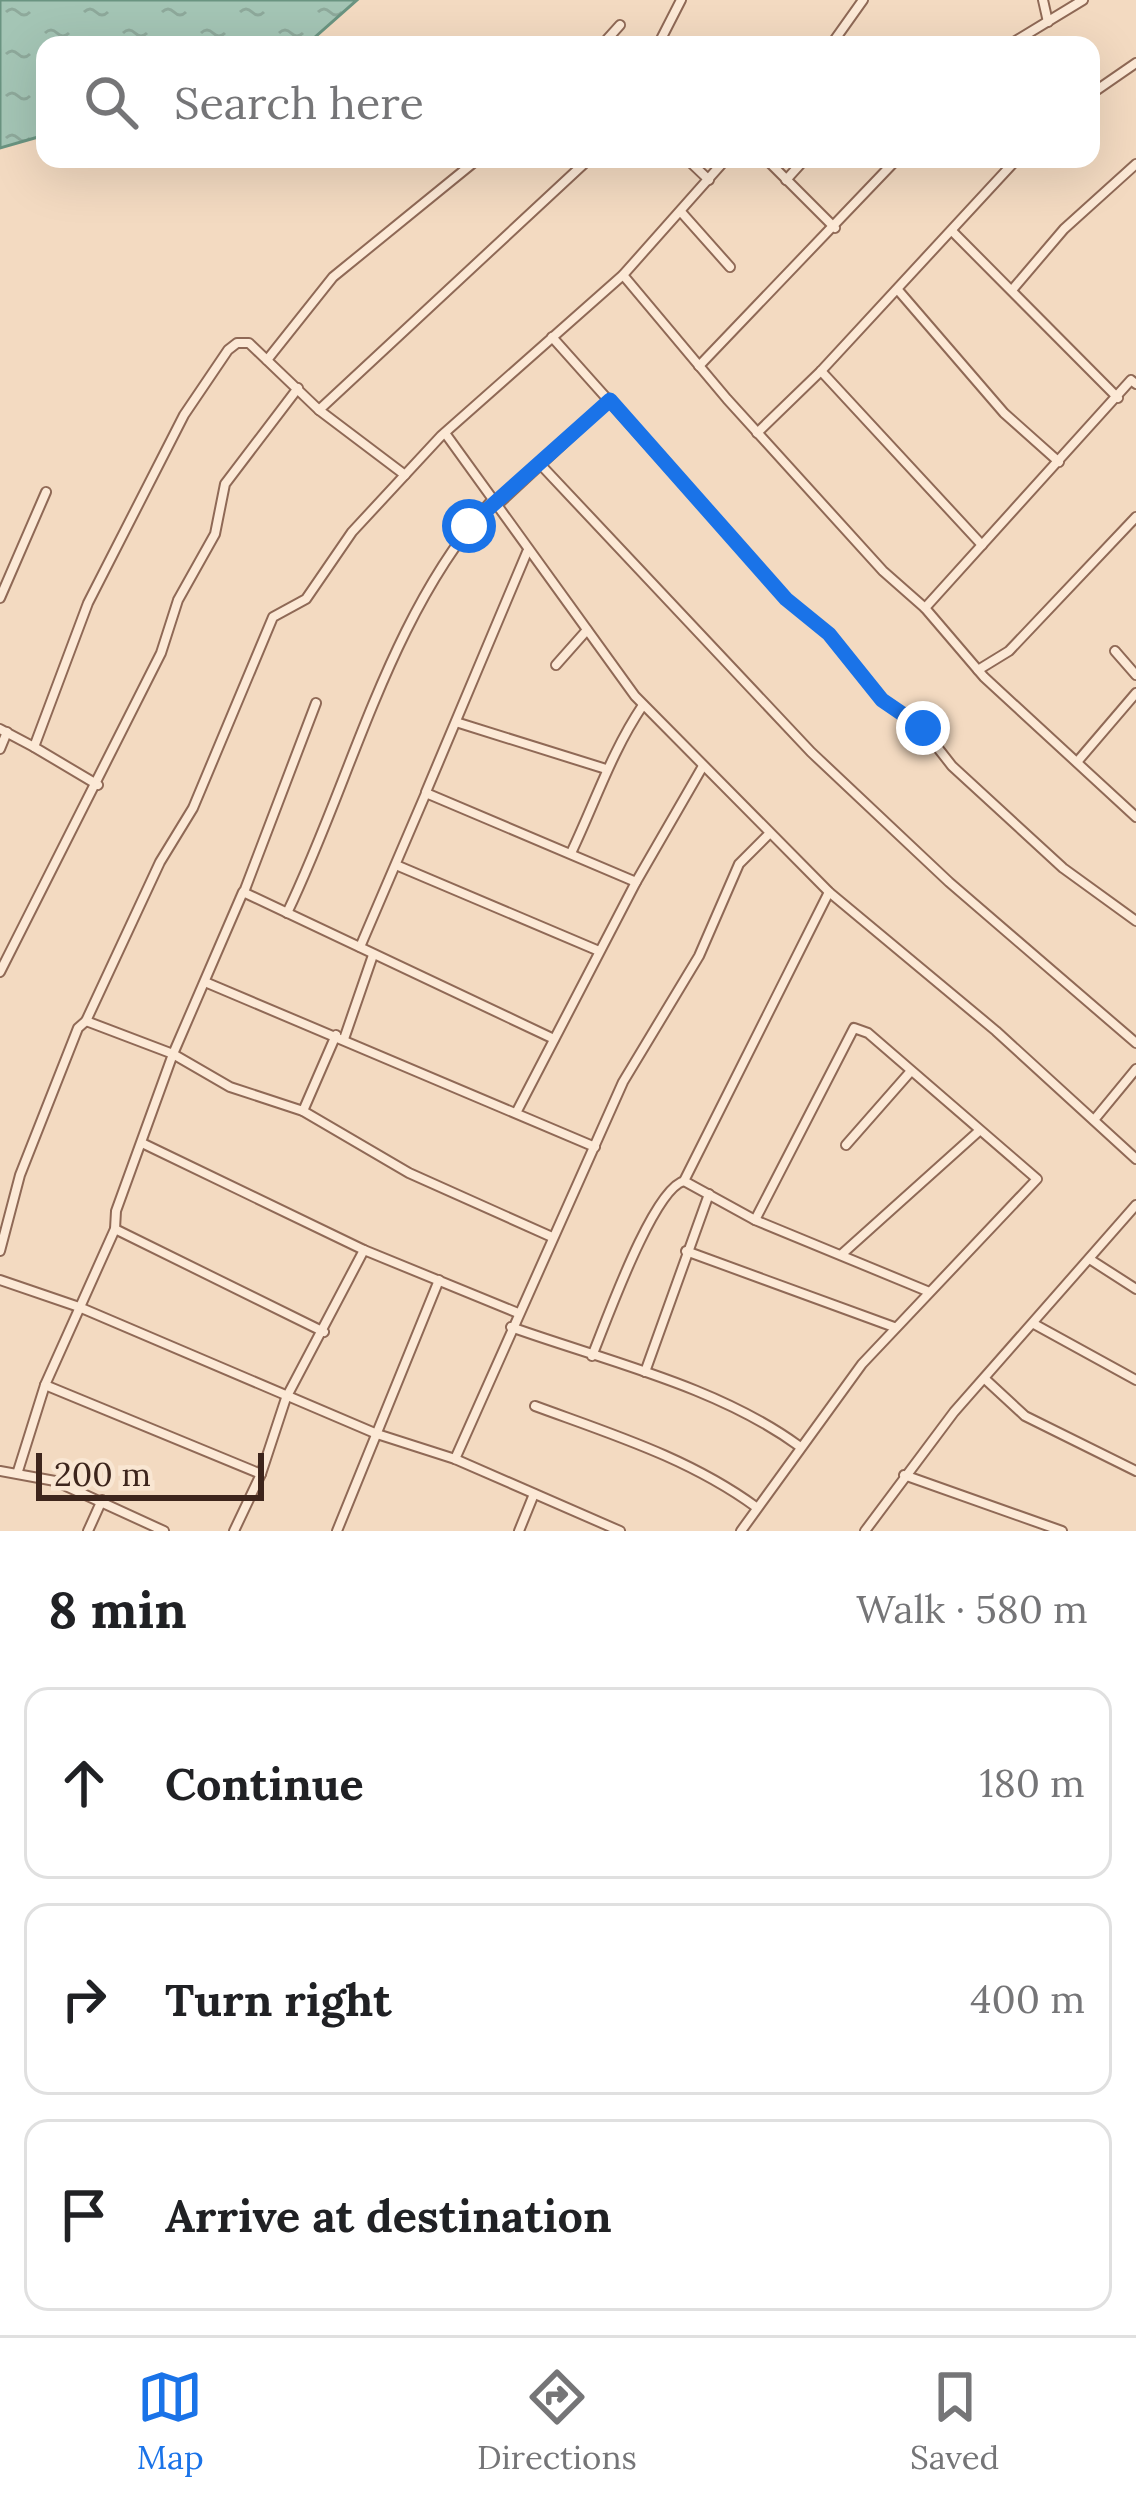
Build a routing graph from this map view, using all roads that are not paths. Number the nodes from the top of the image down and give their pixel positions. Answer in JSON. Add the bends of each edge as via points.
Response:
{"nodes":[{"id":1,"x":681,"y":0,"type":"edge"},
{"id":2,"x":863,"y":0,"type":"edge"},
{"id":3,"x":1042,"y":0,"type":"edge"},
{"id":4,"x":1083,"y":0,"type":"edge"},
{"id":5,"x":1048,"y":22,"type":"junction"},
{"id":6,"x":620,"y":25,"type":"dead end"},
{"id":7,"x":610,"y":36,"type":"edge"},
{"id":8,"x":663,"y":36,"type":"edge"},
{"id":9,"x":837,"y":36,"type":"edge"},
{"id":10,"x":1024,"y":36,"type":"edge"},
{"id":11,"x":1136,"y":63,"type":"edge"},
{"id":12,"x":1100,"y":88,"type":"edge"},
{"id":13,"x":1136,"y":164,"type":"edge"},
{"id":14,"x":467,"y":168,"type":"edge"},
{"id":15,"x":579,"y":168,"type":"edge"},
{"id":16,"x":696,"y":168,"type":"edge"},
{"id":17,"x":719,"y":168,"type":"edge"},
{"id":18,"x":775,"y":168,"type":"edge"},
{"id":19,"x":797,"y":168,"type":"edge"},
{"id":20,"x":889,"y":168,"type":"edge"},
{"id":21,"x":1009,"y":168,"type":"edge"},
{"id":22,"x":709,"y":180,"type":"junction"},
{"id":23,"x":786,"y":180,"type":"junction"},
{"id":24,"x":682,"y":213,"type":"junction"},
{"id":25,"x":836,"y":228,"type":"junction"},
{"id":26,"x":952,"y":231,"type":"junction"},
{"id":27,"x":730,"y":267,"type":"dead end"},
{"id":28,"x":623,"y":275,"type":"junction"},
{"id":29,"x":898,"y":290,"type":"junction"},
{"id":30,"x":1012,"y":290,"type":"junction"},
{"id":31,"x":552,"y":337,"type":"junction"},
{"id":32,"x":266,"y":360,"type":"junction"},
{"id":33,"x":699,"y":366,"type":"junction"},
{"id":34,"x":821,"y":371,"type":"junction"},
{"id":35,"x":1134,"y":380,"type":"edge"},
{"id":36,"x":298,"y":388,"type":"junction"},
{"id":37,"x":1118,"y":398,"type":"junction"},
{"id":38,"x":610,"y":400,"type":"junction"},
{"id":39,"x":319,"y":410,"type":"junction"},
{"id":40,"x":445,"y":433,"type":"junction"},
{"id":41,"x":757,"y":433,"type":"junction"},
{"id":42,"x":1059,"y":462,"type":"junction"},
{"id":43,"x":540,"y":464,"type":"junction"},
{"id":44,"x":405,"y":475,"type":"junction"},
{"id":45,"x":46,"y":492,"type":"dead end"},
{"id":46,"x":494,"y":503,"type":"junction"},
{"id":47,"x":1136,"y":517,"type":"edge"},
{"id":48,"x":982,"y":545,"type":"junction"},
{"id":49,"x":528,"y":551,"type":"junction"},
{"id":50,"x":0,"y":598,"type":"edge"},
{"id":51,"x":925,"y":608,"type":"junction"},
{"id":52,"x":586,"y":630,"type":"junction"},
{"id":53,"x":1115,"y":651,"type":"dead end"},
{"id":54,"x":556,"y":665,"type":"dead end"},
{"id":55,"x":978,"y":670,"type":"junction"},
{"id":56,"x":1135,"y":670,"type":"edge"},
{"id":57,"x":1136,"y":693,"type":"edge"},
{"id":58,"x":316,"y":703,"type":"dead end"},
{"id":59,"x":643,"y":704,"type":"junction"},
{"id":60,"x":459,"y":724,"type":"junction"},
{"id":61,"x":3,"y":730,"type":"edge"},
{"id":62,"x":34,"y":748,"type":"junction"},
{"id":63,"x":0,"y":749,"type":"edge"},
{"id":64,"x":1077,"y":761,"type":"junction"},
{"id":65,"x":703,"y":766,"type":"junction"},
{"id":66,"x":607,"y":769,"type":"junction"},
{"id":67,"x":98,"y":785,"type":"junction"},
{"id":68,"x":426,"y":793,"type":"junction"},
{"id":69,"x":1136,"y":817,"type":"edge"},
{"id":70,"x":769,"y":834,"type":"junction"},
{"id":71,"x":572,"y":850,"type":"junction"},
{"id":72,"x":396,"y":865,"type":"junction"},
{"id":73,"x":636,"y":882,"type":"junction"},
{"id":74,"x":244,"y":892,"type":"junction"},
{"id":75,"x":829,"y":892,"type":"junction"},
{"id":76,"x":286,"y":913,"type":"junction"},
{"id":77,"x":1136,"y":921,"type":"edge"},
{"id":78,"x":360,"y":947,"type":"junction"},
{"id":79,"x":599,"y":951,"type":"junction"},
{"id":80,"x":374,"y":955,"type":"junction"},
{"id":81,"x":0,"y":972,"type":"edge"},
{"id":82,"x":205,"y":982,"type":"junction"},
{"id":83,"x":86,"y":1021,"type":"junction"},
{"id":84,"x":340,"y":1037,"type":"junction"},
{"id":85,"x":554,"y":1039,"type":"junction"},
{"id":86,"x":1136,"y":1043,"type":"edge"},
{"id":87,"x":173,"y":1054,"type":"junction"},
{"id":88,"x":1136,"y":1069,"type":"edge"},
{"id":89,"x":911,"y":1071,"type":"junction"},
{"id":90,"x":303,"y":1111,"type":"junction"},
{"id":91,"x":517,"y":1113,"type":"junction"},
{"id":92,"x":1094,"y":1120,"type":"junction"},
{"id":93,"x":979,"y":1131,"type":"junction"},
{"id":94,"x":141,"y":1143,"type":"junction"},
{"id":95,"x":845,"y":1144,"type":"dead end"},
{"id":96,"x":595,"y":1147,"type":"junction"},
{"id":97,"x":1136,"y":1159,"type":"edge"},
{"id":98,"x":684,"y":1180,"type":"junction"},
{"id":99,"x":709,"y":1194,"type":"junction"},
{"id":100,"x":1136,"y":1205,"type":"edge"},
{"id":101,"x":755,"y":1220,"type":"junction"},
{"id":102,"x":115,"y":1229,"type":"junction"},
{"id":103,"x":552,"y":1237,"type":"junction"},
{"id":104,"x":364,"y":1250,"type":"junction"},
{"id":105,"x":0,"y":1251,"type":"edge"},
{"id":106,"x":686,"y":1251,"type":"junction"},
{"id":107,"x":842,"y":1255,"type":"junction"},
{"id":108,"x":1091,"y":1261,"type":"junction"},
{"id":109,"x":0,"y":1280,"type":"edge"},
{"id":110,"x":439,"y":1280,"type":"junction"},
{"id":111,"x":1136,"y":1289,"type":"edge"},
{"id":112,"x":927,"y":1291,"type":"junction"},
{"id":113,"x":79,"y":1307,"type":"junction"},
{"id":114,"x":518,"y":1313,"type":"junction"},
{"id":115,"x":1034,"y":1324,"type":"junction"},
{"id":116,"x":512,"y":1327,"type":"junction"},
{"id":117,"x":895,"y":1327,"type":"junction"},
{"id":118,"x":324,"y":1332,"type":"junction"},
{"id":119,"x":592,"y":1356,"type":"junction"},
{"id":120,"x":645,"y":1372,"type":"junction"},
{"id":121,"x":985,"y":1378,"type":"junction"},
{"id":122,"x":1136,"y":1380,"type":"edge"},
{"id":123,"x":45,"y":1384,"type":"junction"},
{"id":124,"x":286,"y":1397,"type":"junction"},
{"id":125,"x":535,"y":1406,"type":"dead end"},
{"id":126,"x":376,"y":1434,"type":"junction"},
{"id":127,"x":800,"y":1446,"type":"junction"},
{"id":128,"x":455,"y":1459,"type":"junction"},
{"id":129,"x":0,"y":1471,"type":"edge"},
{"id":130,"x":17,"y":1471,"type":"junction"},
{"id":131,"x":1136,"y":1471,"type":"edge"},
{"id":132,"x":262,"y":1474,"type":"junction"},
{"id":133,"x":904,"y":1475,"type":"junction"},
{"id":134,"x":534,"y":1494,"type":"junction"},
{"id":135,"x":102,"y":1500,"type":"junction"},
{"id":136,"x":756,"y":1507,"type":"junction"},
{"id":137,"x":88,"y":1531,"type":"edge"},
{"id":138,"x":164,"y":1531,"type":"edge"},
{"id":139,"x":234,"y":1531,"type":"edge"},
{"id":140,"x":337,"y":1531,"type":"edge"},
{"id":141,"x":519,"y":1531,"type":"edge"},
{"id":142,"x":620,"y":1531,"type":"edge"},
{"id":143,"x":741,"y":1531,"type":"edge"},
{"id":144,"x":865,"y":1531,"type":"edge"},
{"id":145,"x":1062,"y":1531,"type":"edge"}],
"edges":[{"from":1,"to":8,"type":"street"},
{"from":2,"to":9,"type":"street"},
{"from":3,"to":5,"type":"street"},
{"from":4,"to":5,"type":"street"},
{"from":5,"to":10,"type":"street"},
{"from":6,"to":7,"type":"street"},
{"from":11,"to":12,"type":"street"},
{"from":13,"to":30,"type":"street"},
{"from":14,"to":32,"type":"street","via":[[333,277]]},
{"from":15,"to":39,"type":"street"},
{"from":16,"to":22,"type":"street"},
{"from":17,"to":22,"type":"street"},
{"from":18,"to":23,"type":"street"},
{"from":19,"to":23,"type":"street"},
{"from":20,"to":25,"type":"street"},
{"from":21,"to":26,"type":"street"},
{"from":22,"to":24,"type":"street"},
{"from":23,"to":25,"type":"street"},
{"from":24,"to":27,"type":"street"},
{"from":24,"to":28,"type":"street"},
{"from":25,"to":33,"type":"street"},
{"from":26,"to":29,"type":"street"},
{"from":26,"to":30,"type":"street"},
{"from":28,"to":31,"type":"street"},
{"from":28,"to":33,"type":"street"},
{"from":29,"to":34,"type":"street"},
{"from":29,"to":42,"type":"street","via":[[1004,413]]},
{"from":30,"to":37,"type":"street"},
{"from":31,"to":38,"type":"street"},
{"from":31,"to":40,"type":"street"},
{"from":32,"to":36,"type":"street"},
{"from":32,"to":62,"type":"street","via":[[237,343],[190,404],[88,603]]},
{"from":33,"to":41,"type":"street"},
{"from":34,"to":41,"type":"street"},
{"from":34,"to":48,"type":"street"},
{"from":35,"to":37,"type":"street"},
{"from":36,"to":39,"type":"street"},
{"from":36,"to":67,"type":"street","via":[[225,484],[215,534]]},
{"from":37,"to":42,"type":"street"},
{"from":38,"to":43,"type":"street"},
{"from":38,"to":77,"type":"street","via":[[882,700],[923,728],[952,766],[1063,868]]},
{"from":39,"to":44,"type":"street"},
{"from":40,"to":44,"type":"street"},
{"from":40,"to":46,"type":"street"},
{"from":41,"to":51,"type":"street"},
{"from":42,"to":48,"type":"street"},
{"from":43,"to":46,"type":"street"},
{"from":43,"to":86,"type":"street","via":[[811,752]]},
{"from":44,"to":83,"type":"street","via":[[306,599],[273,617],[193,808]]},
{"from":45,"to":50,"type":"street"},
{"from":46,"to":49,"type":"street"},
{"from":46,"to":76,"type":"street","via":[[455,544],[421,604]]},
{"from":47,"to":55,"type":"street","via":[[1009,652]]},
{"from":48,"to":51,"type":"street"},
{"from":49,"to":52,"type":"street"},
{"from":49,"to":60,"type":"street"},
{"from":51,"to":55,"type":"street"},
{"from":52,"to":54,"type":"street"},
{"from":52,"to":59,"type":"street"},
{"from":53,"to":56,"type":"street"},
{"from":55,"to":64,"type":"street"},
{"from":57,"to":64,"type":"street"},
{"from":58,"to":74,"type":"street"},
{"from":59,"to":65,"type":"street"},
{"from":59,"to":66,"type":"street"},
{"from":60,"to":66,"type":"street"},
{"from":60,"to":68,"type":"street"},
{"from":61,"to":62,"type":"street"},
{"from":61,"to":63,"type":"street"},
{"from":62,"to":67,"type":"street"},
{"from":64,"to":69,"type":"street"},
{"from":65,"to":70,"type":"street"},
{"from":65,"to":73,"type":"street"},
{"from":66,"to":71,"type":"street"},
{"from":67,"to":81,"type":"street"},
{"from":68,"to":71,"type":"street"},
{"from":68,"to":72,"type":"street"},
{"from":70,"to":75,"type":"street"},
{"from":70,"to":96,"type":"street","via":[[739,864],[699,956],[622,1082]]},
{"from":71,"to":73,"type":"street"},
{"from":72,"to":78,"type":"street"},
{"from":72,"to":79,"type":"street"},
{"from":73,"to":79,"type":"street"},
{"from":74,"to":76,"type":"street"},
{"from":74,"to":82,"type":"street"},
{"from":75,"to":92,"type":"street"},
{"from":75,"to":98,"type":"street"},
{"from":76,"to":78,"type":"street"},
{"from":78,"to":80,"type":"street"},
{"from":79,"to":85,"type":"street"},
{"from":80,"to":84,"type":"street"},
{"from":80,"to":85,"type":"street"},
{"from":82,"to":84,"type":"street"},
{"from":82,"to":87,"type":"street"},
{"from":83,"to":87,"type":"street"},
{"from":83,"to":105,"type":"street","via":[[20,1174]]},
{"from":84,"to":90,"type":"street"},
{"from":84,"to":91,"type":"street"},
{"from":85,"to":91,"type":"street"},
{"from":87,"to":90,"type":"street","via":[[230,1087]]},
{"from":87,"to":94,"type":"street"},
{"from":88,"to":92,"type":"street"},
{"from":89,"to":93,"type":"street"},
{"from":89,"to":95,"type":"street"},
{"from":89,"to":101,"type":"street","via":[[854,1028]]},
{"from":90,"to":103,"type":"street","via":[[409,1173]]},
{"from":91,"to":96,"type":"street"},
{"from":92,"to":97,"type":"street"},
{"from":93,"to":107,"type":"street"},
{"from":93,"to":112,"type":"street","via":[[1037,1179]]},
{"from":94,"to":102,"type":"street"},
{"from":94,"to":104,"type":"street"},
{"from":96,"to":103,"type":"street"},
{"from":98,"to":99,"type":"street"},
{"from":98,"to":119,"type":"street","via":[[672,1185],[653,1219]]},
{"from":99,"to":101,"type":"street"},
{"from":99,"to":106,"type":"street"},
{"from":100,"to":108,"type":"street"},
{"from":101,"to":107,"type":"street"},
{"from":102,"to":113,"type":"street"},
{"from":102,"to":118,"type":"street"},
{"from":103,"to":114,"type":"street"},
{"from":104,"to":110,"type":"street"},
{"from":104,"to":118,"type":"street"},
{"from":106,"to":117,"type":"street"},
{"from":106,"to":120,"type":"street"},
{"from":107,"to":112,"type":"street"},
{"from":108,"to":111,"type":"street"},
{"from":108,"to":115,"type":"street"},
{"from":109,"to":113,"type":"street"},
{"from":110,"to":114,"type":"street"},
{"from":110,"to":126,"type":"street"},
{"from":112,"to":117,"type":"street"},
{"from":113,"to":123,"type":"street"},
{"from":113,"to":124,"type":"street"},
{"from":114,"to":116,"type":"street"},
{"from":115,"to":121,"type":"street"},
{"from":115,"to":122,"type":"street"},
{"from":116,"to":119,"type":"street"},
{"from":116,"to":128,"type":"street"},
{"from":117,"to":127,"type":"street"},
{"from":118,"to":124,"type":"street"},
{"from":119,"to":120,"type":"street"},
{"from":120,"to":127,"type":"street"},
{"from":121,"to":131,"type":"street","via":[[1025,1416]]},
{"from":121,"to":133,"type":"street"},
{"from":123,"to":130,"type":"street"},
{"from":123,"to":132,"type":"street"},
{"from":124,"to":126,"type":"street"},
{"from":124,"to":132,"type":"street"},
{"from":125,"to":136,"type":"street","via":[[629,1438]]},
{"from":126,"to":128,"type":"street"},
{"from":126,"to":140,"type":"street"},
{"from":127,"to":136,"type":"street"},
{"from":128,"to":134,"type":"street"},
{"from":129,"to":130,"type":"street"},
{"from":130,"to":135,"type":"street"},
{"from":132,"to":139,"type":"street"},
{"from":133,"to":144,"type":"street"},
{"from":133,"to":145,"type":"street"},
{"from":134,"to":141,"type":"street"},
{"from":134,"to":142,"type":"street"},
{"from":135,"to":137,"type":"street"},
{"from":135,"to":138,"type":"street"},
{"from":136,"to":143,"type":"street"}]}
